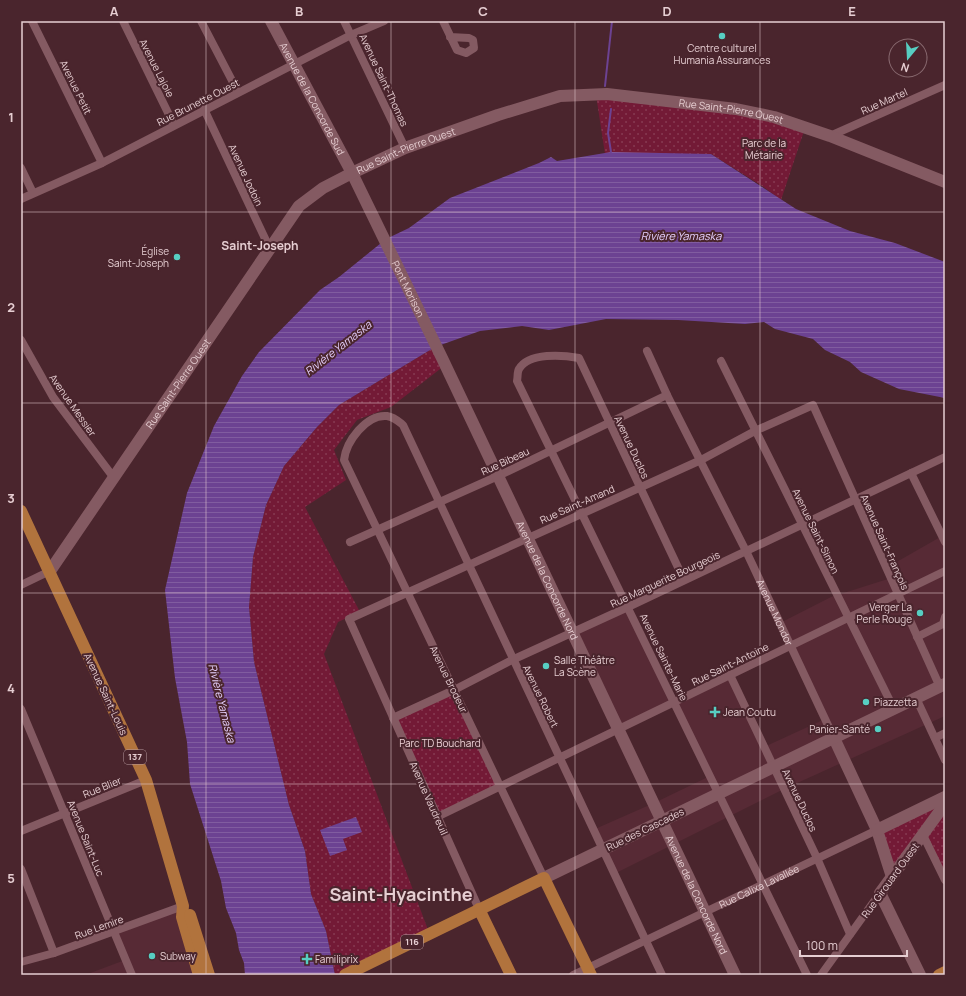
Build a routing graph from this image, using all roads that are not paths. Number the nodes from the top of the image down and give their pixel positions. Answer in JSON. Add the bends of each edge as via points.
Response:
{"nodes":[{"id":1,"x":32,"y":21,"type":"edge"},
{"id":2,"x":123,"y":21,"type":"edge"},
{"id":3,"x":201,"y":21,"type":"edge"},
{"id":4,"x":271,"y":21,"type":"edge"},
{"id":5,"x":344,"y":21,"type":"edge"},
{"id":6,"x":384,"y":21,"type":"edge"},
{"id":7,"x":443,"y":21,"type":"edge"},
{"id":8,"x":351,"y":35,"type":"junction"},
{"id":9,"x":450,"y":37,"type":"dead end"},
{"id":10,"x":294,"y":65,"type":"junction"},
{"id":11,"x":945,"y":84,"type":"edge"},
{"id":12,"x":238,"y":92,"type":"junction"},
{"id":13,"x":204,"y":109,"type":"junction"},
{"id":14,"x":174,"y":125,"type":"junction"},
{"id":15,"x":830,"y":136,"type":"junction"},
{"id":16,"x":404,"y":148,"type":"junction"},
{"id":17,"x":102,"y":163,"type":"junction"},
{"id":18,"x":21,"y":168,"type":"edge"},
{"id":19,"x":352,"y":173,"type":"junction"},
{"id":20,"x":945,"y":182,"type":"edge"},
{"id":21,"x":33,"y":193,"type":"junction"},
{"id":22,"x":21,"y":199,"type":"edge"},
{"id":23,"x":374,"y":219,"type":"joint"},
{"id":24,"x":270,"y":249,"type":"junction"},
{"id":25,"x":21,"y":340,"type":"edge"},
{"id":26,"x":647,"y":351,"type":"dead end"},
{"id":27,"x":442,"y":358,"type":"joint"},
{"id":28,"x":539,"y":358,"type":"joint"},
{"id":29,"x":721,"y":361,"type":"dead end"},
{"id":30,"x":667,"y":395,"type":"junction"},
{"id":31,"x":813,"y":405,"type":"joint"},
{"id":32,"x":609,"y":422,"type":"junction"},
{"id":33,"x":403,"y":426,"type":"joint"},
{"id":34,"x":755,"y":431,"type":"junction"},
{"id":35,"x":551,"y":450,"type":"junction"},
{"id":36,"x":945,"y":457,"type":"edge"},
{"id":37,"x":701,"y":460,"type":"junction"},
{"id":38,"x":912,"y":473,"type":"junction"},
{"id":39,"x":498,"y":476,"type":"junction"},
{"id":40,"x":114,"y":478,"type":"junction"},
{"id":41,"x":640,"y":487,"type":"junction"},
{"id":42,"x":855,"y":499,"type":"junction"},
{"id":43,"x":439,"y":502,"type":"junction"},
{"id":44,"x":21,"y":511,"type":"edge"},
{"id":45,"x":582,"y":513,"type":"junction"},
{"id":46,"x":804,"y":524,"type":"junction"},
{"id":47,"x":378,"y":530,"type":"junction"},
{"id":48,"x":527,"y":538,"type":"junction"},
{"id":49,"x":350,"y":542,"type":"dead end"},
{"id":50,"x":945,"y":542,"type":"edge"},
{"id":51,"x":746,"y":551,"type":"junction"},
{"id":52,"x":468,"y":565,"type":"junction"},
{"id":53,"x":50,"y":571,"type":"junction"},
{"id":54,"x":945,"y":571,"type":"edge"},
{"id":55,"x":684,"y":580,"type":"junction"},
{"id":56,"x":21,"y":585,"type":"edge"},
{"id":57,"x":407,"y":592,"type":"junction"},
{"id":58,"x":898,"y":594,"type":"junction"},
{"id":59,"x":628,"y":607,"type":"junction"},
{"id":60,"x":945,"y":617,"type":"edge"},
{"id":61,"x":848,"y":618,"type":"junction"},
{"id":62,"x":349,"y":619,"type":"joint"},
{"id":63,"x":571,"y":633,"type":"junction"},
{"id":64,"x":917,"y":637,"type":"junction"},
{"id":65,"x":790,"y":646,"type":"junction"},
{"id":66,"x":512,"y":660,"type":"junction"},
{"id":67,"x":730,"y":675,"type":"junction"},
{"id":68,"x":942,"y":685,"type":"edge"},
{"id":69,"x":454,"y":690,"type":"junction"},
{"id":70,"x":916,"y":698,"type":"junction"},
{"id":71,"x":674,"y":702,"type":"junction"},
{"id":72,"x":21,"y":709,"type":"edge"},
{"id":73,"x":894,"y":709,"type":"junction"},
{"id":74,"x":393,"y":718,"type":"junction"},
{"id":75,"x":618,"y":729,"type":"junction"},
{"id":76,"x":945,"y":733,"type":"edge"},
{"id":77,"x":834,"y":738,"type":"junction"},
{"id":78,"x":935,"y":738,"type":"junction"},
{"id":79,"x":559,"y":758,"type":"junction"},
{"id":80,"x":945,"y":760,"type":"edge"},
{"id":81,"x":774,"y":767,"type":"junction"},
{"id":82,"x":146,"y":780,"type":"junction"},
{"id":83,"x":500,"y":786,"type":"junction"},
{"id":84,"x":719,"y":793,"type":"junction"},
{"id":85,"x":945,"y":797,"type":"edge"},
{"id":86,"x":945,"y":804,"type":"edge"},
{"id":87,"x":65,"y":813,"type":"junction"},
{"id":88,"x":437,"y":816,"type":"junction"},
{"id":89,"x":662,"y":821,"type":"junction"},
{"id":90,"x":877,"y":830,"type":"junction"},
{"id":91,"x":21,"y":831,"type":"edge"},
{"id":92,"x":922,"y":835,"type":"junction"},
{"id":93,"x":602,"y":850,"type":"junction"},
{"id":94,"x":817,"y":858,"type":"junction"},
{"id":95,"x":21,"y":869,"type":"edge"},
{"id":96,"x":892,"y":877,"type":"junction"},
{"id":97,"x":544,"y":878,"type":"junction"},
{"id":98,"x":945,"y":880,"type":"edge"},
{"id":99,"x":764,"y":884,"type":"junction"},
{"id":100,"x":880,"y":893,"type":"junction"},
{"id":101,"x":183,"y":906,"type":"junction"},
{"id":102,"x":479,"y":909,"type":"junction"},
{"id":103,"x":706,"y":912,"type":"junction"},
{"id":104,"x":113,"y":933,"type":"junction"},
{"id":105,"x":850,"y":934,"type":"junction"},
{"id":106,"x":645,"y":941,"type":"junction"},
{"id":107,"x":54,"y":953,"type":"junction"},
{"id":108,"x":21,"y":962,"type":"edge"},
{"id":109,"x":589,"y":972,"type":"edge"},
{"id":110,"x":945,"y":972,"type":"edge"},
{"id":111,"x":132,"y":975,"type":"edge"},
{"id":112,"x":199,"y":975,"type":"edge"},
{"id":113,"x":210,"y":975,"type":"edge"},
{"id":114,"x":345,"y":975,"type":"edge"},
{"id":115,"x":511,"y":975,"type":"edge"},
{"id":116,"x":573,"y":975,"type":"edge"},
{"id":117,"x":662,"y":975,"type":"edge"},
{"id":118,"x":735,"y":975,"type":"edge"},
{"id":119,"x":807,"y":975,"type":"edge"},
{"id":120,"x":821,"y":975,"type":"edge"},
{"id":121,"x":920,"y":975,"type":"edge"},
{"id":122,"x":939,"y":975,"type":"edge"}],
"edges":[{"from":1,"to":17,"type":"street","name":"Avenue Petit"},
{"from":2,"to":14,"type":"street","name":"Avenue Lajoie"},
{"from":3,"to":12,"type":"street"},
{"from":4,"to":10,"type":"street","name":"Avenue de la Concorde Sud"},
{"from":5,"to":8,"type":"street","name":"Avenue Saint-Thomas"},
{"from":6,"to":8,"type":"street","name":"Rue Brunette Ouest"},
{"from":7,"to":9,"type":"street"},
{"from":8,"to":10,"type":"street","name":"Rue Brunette Ouest"},
{"from":8,"to":16,"type":"street","name":"Avenue Saint-Thomas"},
{"from":10,"to":12,"type":"street","name":"Rue Brunette Ouest"},
{"from":10,"to":19,"type":"street","name":"Avenue de la Concorde Sud"},
{"from":11,"to":15,"type":"street","name":"Rue Martel"},
{"from":12,"to":13,"type":"street","name":"Rue Brunette Ouest"},
{"from":13,"to":14,"type":"street","name":"Rue Brunette Ouest"},
{"from":13,"to":24,"type":"street","name":"Avenue Jodoin"},
{"from":14,"to":17,"type":"street","name":"Rue Brunette Ouest"},
{"from":15,"to":16,"type":"street","name":"Rue Saint-Pierre Ouest","via":[[774,117],[736,109],[607,94],[560,96]]},
{"from":15,"to":20,"type":"street","name":"Rue Saint-Pierre Ouest"},
{"from":16,"to":19,"type":"street","name":"Rue Saint-Pierre Ouest"},
{"from":17,"to":21,"type":"street","name":"Rue Brunette Ouest"},
{"from":18,"to":21,"type":"street"},
{"from":19,"to":23,"type":"street","name":"Avenue de la Concorde Sud"},
{"from":19,"to":24,"type":"street","name":"Rue Saint-Pierre Ouest","via":[[323,188],[299,206]]},
{"from":21,"to":22,"type":"street","name":"Rue Brunette Ouest"},
{"from":23,"to":27,"type":"street","name":"Pont Morison"},
{"from":24,"to":40,"type":"street","name":"Rue Saint-Pierre Ouest"},
{"from":25,"to":40,"type":"street","name":"Avenue Messier","via":[[53,397]]},
{"from":26,"to":30,"type":"street","name":"Avenue Mondor"},
{"from":27,"to":39,"type":"street","name":"Avenue de la Concorde Nord"},
{"from":28,"to":32,"type":"street","name":"Avenue Duclos","via":[[561,355],[578,358]]},
{"from":28,"to":35,"type":"street","name":"Avenue Sainte-Marie","via":[[525,362],[518,369],[517,381]]},
{"from":29,"to":34,"type":"street","name":"Avenue Saint-Simon"},
{"from":30,"to":32,"type":"street","name":"Rue Bibeau"},
{"from":30,"to":37,"type":"street","name":"Avenue Mondor"},
{"from":31,"to":34,"type":"street","name":"Rue Saint-Amand"},
{"from":31,"to":42,"type":"street","name":"Avenue Saint-François"},
{"from":32,"to":35,"type":"street","name":"Rue Bibeau"},
{"from":32,"to":41,"type":"street","name":"Avenue Duclos"},
{"from":33,"to":43,"type":"street","name":"Avenue Robert"},
{"from":33,"to":47,"type":"street","name":"Avenue Brodeur","via":[[396,419],[378,417],[364,425],[351,438],[345,450],[344,460]]},
{"from":34,"to":37,"type":"street","name":"Rue Saint-Amand"},
{"from":34,"to":46,"type":"street","name":"Avenue Saint-Simon"},
{"from":35,"to":39,"type":"street","name":"Rue Bibeau"},
{"from":35,"to":45,"type":"street","name":"Avenue Sainte-Marie"},
{"from":36,"to":38,"type":"street","name":"Rue Marguerite Bourgeois"},
{"from":37,"to":41,"type":"street","name":"Rue Saint-Amand"},
{"from":37,"to":51,"type":"street","name":"Avenue Mondor"},
{"from":38,"to":42,"type":"street","name":"Rue Marguerite Bourgeois"},
{"from":38,"to":50,"type":"street"},
{"from":39,"to":43,"type":"street","name":"Rue Bibeau"},
{"from":39,"to":48,"type":"street","name":"Avenue de la Concorde Nord"},
{"from":40,"to":53,"type":"street","name":"Rue Saint-Pierre Ouest"},
{"from":41,"to":45,"type":"street","name":"Rue Saint-Amand"},
{"from":41,"to":55,"type":"street","name":"Avenue Duclos"},
{"from":42,"to":46,"type":"street","name":"Rue Marguerite Bourgeois"},
{"from":42,"to":58,"type":"street","name":"Avenue Saint-François"},
{"from":43,"to":47,"type":"street","name":"Rue Bibeau"},
{"from":43,"to":52,"type":"street","name":"Avenue Robert"},
{"from":44,"to":53,"type":"main road","name":"Avenue Saint-Louis","number":"137"},
{"from":45,"to":48,"type":"street","name":"Rue Saint-Amand"},
{"from":45,"to":59,"type":"street","name":"Avenue Sainte-Marie"},
{"from":46,"to":51,"type":"street","name":"Rue Marguerite Bourgeois"},
{"from":46,"to":61,"type":"street","name":"Avenue Saint-Simon"},
{"from":47,"to":49,"type":"street","name":"Rue Bibeau"},
{"from":47,"to":57,"type":"street","name":"Avenue Brodeur"},
{"from":48,"to":52,"type":"street","name":"Rue Saint-Amand"},
{"from":48,"to":63,"type":"street","name":"Avenue de la Concorde Nord"},
{"from":51,"to":55,"type":"street","name":"Rue Marguerite Bourgeois"},
{"from":51,"to":65,"type":"street","name":"Avenue Mondor"},
{"from":52,"to":57,"type":"street","name":"Rue Saint-Amand"},
{"from":52,"to":66,"type":"street","name":"Avenue Robert"},
{"from":53,"to":56,"type":"street"},
{"from":53,"to":82,"type":"main road","name":"Avenue Saint-Louis","number":"137"},
{"from":54,"to":58,"type":"street","name":"Rue Saint-Antoine"},
{"from":55,"to":59,"type":"street","name":"Rue Marguerite Bourgeois"},
{"from":57,"to":62,"type":"street","name":"Rue Saint-Amand"},
{"from":57,"to":69,"type":"street","name":"Avenue Brodeur"},
{"from":58,"to":61,"type":"street","name":"Rue Saint-Antoine"},
{"from":58,"to":64,"type":"street","name":"Avenue Saint-François"},
{"from":59,"to":63,"type":"street","name":"Rue Marguerite Bourgeois"},
{"from":59,"to":71,"type":"street","name":"Avenue Sainte-Marie"},
{"from":60,"to":64,"type":"street","via":[[943,624]]},
{"from":61,"to":65,"type":"street","name":"Rue Saint-Antoine"},
{"from":61,"to":73,"type":"street","name":"Avenue Saint-Simon"},
{"from":62,"to":74,"type":"street","name":"Avenue Vaudreuil"},
{"from":63,"to":66,"type":"street","name":"Rue Marguerite Bourgeois"},
{"from":63,"to":75,"type":"street","name":"Avenue de la Concorde Nord"},
{"from":64,"to":68,"type":"street","name":"Avenue Saint-François"},
{"from":65,"to":67,"type":"street","name":"Rue Saint-Antoine"},
{"from":65,"to":77,"type":"street","name":"Avenue Mondor"},
{"from":66,"to":69,"type":"street","name":"Rue Marguerite Bourgeois"},
{"from":66,"to":79,"type":"street","name":"Avenue Robert"},
{"from":67,"to":71,"type":"street","name":"Rue Saint-Antoine"},
{"from":67,"to":81,"type":"street","name":"Avenue Duclos"},
{"from":68,"to":70,"type":"street","name":"Rue des Cascades"},
{"from":69,"to":74,"type":"street","name":"Rue Marguerite Bourgeois"},
{"from":69,"to":83,"type":"street","name":"Avenue Brodeur"},
{"from":70,"to":73,"type":"street","name":"Rue des Cascades"},
{"from":70,"to":78,"type":"street"},
{"from":71,"to":75,"type":"street","name":"Rue Saint-Antoine"},
{"from":71,"to":84,"type":"street","name":"Avenue Sainte-Marie"},
{"from":72,"to":87,"type":"street","name":"Avenue Saint-Luc"},
{"from":73,"to":77,"type":"street","name":"Rue des Cascades"},
{"from":74,"to":88,"type":"street","name":"Avenue Vaudreuil"},
{"from":75,"to":79,"type":"street","name":"Rue Saint-Antoine"},
{"from":75,"to":89,"type":"street","name":"Avenue de la Concorde Nord"},
{"from":76,"to":78,"type":"street"},
{"from":77,"to":81,"type":"street","name":"Rue des Cascades"},
{"from":77,"to":90,"type":"street","name":"Avenue Mondor"},
{"from":78,"to":80,"type":"street"},
{"from":79,"to":83,"type":"street","name":"Rue Saint-Antoine"},
{"from":79,"to":93,"type":"street","name":"Avenue Robert"},
{"from":81,"to":84,"type":"street","name":"Rue des Cascades"},
{"from":81,"to":94,"type":"street","name":"Avenue Duclos"},
{"from":82,"to":87,"type":"street","name":"Rue Blier"},
{"from":82,"to":101,"type":"main road","name":"Avenue Saint-Louis","number":"137"},
{"from":83,"to":88,"type":"street","name":"Rue Saint-Antoine"},
{"from":83,"to":97,"type":"street","name":"Avenue Brodeur"},
{"from":84,"to":89,"type":"street","name":"Rue des Cascades"},
{"from":84,"to":99,"type":"street","name":"Avenue Sainte-Marie"},
{"from":85,"to":90,"type":"street","name":"Rue Calixa Lavallée"},
{"from":86,"to":92,"type":"street","name":"Rue Girouard Ouest"},
{"from":87,"to":91,"type":"street","name":"Rue Blier"},
{"from":87,"to":104,"type":"street","name":"Avenue Saint-Luc"},
{"from":88,"to":102,"type":"street","name":"Avenue Vaudreuil"},
{"from":89,"to":93,"type":"street","name":"Rue des Cascades"},
{"from":89,"to":103,"type":"street","name":"Avenue de la Concorde Nord"},
{"from":90,"to":94,"type":"street","name":"Rue Calixa Lavallée"},
{"from":90,"to":96,"type":"street","name":"Avenue Mondor"},
{"from":92,"to":96,"type":"street","name":"Rue Girouard Ouest"},
{"from":92,"to":98,"type":"street"},
{"from":93,"to":97,"type":"street","name":"Rue des Cascades"},
{"from":93,"to":106,"type":"street","name":"Avenue Robert"},
{"from":94,"to":99,"type":"street","name":"Rue Calixa Lavallée"},
{"from":94,"to":105,"type":"street","name":"Avenue Duclos"},
{"from":95,"to":107,"type":"street"},
{"from":96,"to":100,"type":"street","name":"Rue Girouard Ouest"},
{"from":97,"to":102,"type":"main road","name":"Rue des Cascades","number":"116"},
{"from":97,"to":109,"type":"main road","name":"Avenue Brodeur"},
{"from":99,"to":103,"type":"street","name":"Rue Calixa Lavallée"},
{"from":99,"to":119,"type":"street","name":"Avenue Sainte-Marie"},
{"from":100,"to":105,"type":"street","name":"Rue Girouard Ouest"},
{"from":100,"to":121,"type":"street"},
{"from":101,"to":104,"type":"street","name":"Rue Lemire"},
{"from":101,"to":112,"type":"main road","name":"Avenue Saint-Louis","number":"137","via":[[182,917]]},
{"from":101,"to":113,"type":"main road","name":"Avenue Saint-Louis","number":"137","via":[[189,913]]},
{"from":102,"to":114,"type":"main road","name":"Rue des Cascades","number":"116"},
{"from":102,"to":115,"type":"main road","name":"Avenue Vaudreuil"},
{"from":103,"to":106,"type":"street","name":"Rue Calixa Lavallée"},
{"from":103,"to":118,"type":"street","name":"Avenue de la Concorde Nord"},
{"from":104,"to":107,"type":"street","name":"Rue Lemire"},
{"from":104,"to":111,"type":"street","name":"Avenue Saint-Luc"},
{"from":105,"to":120,"type":"street","name":"Rue Girouard Ouest"},
{"from":106,"to":109,"type":"street","name":"Rue Calixa Lavallée"},
{"from":106,"to":117,"type":"street","name":"Avenue Robert"},
{"from":107,"to":108,"type":"street","name":"Rue Lemire"},
{"from":109,"to":116,"type":"street","name":"Rue Calixa Lavallée"},
{"from":110,"to":122,"type":"main road"}]}
